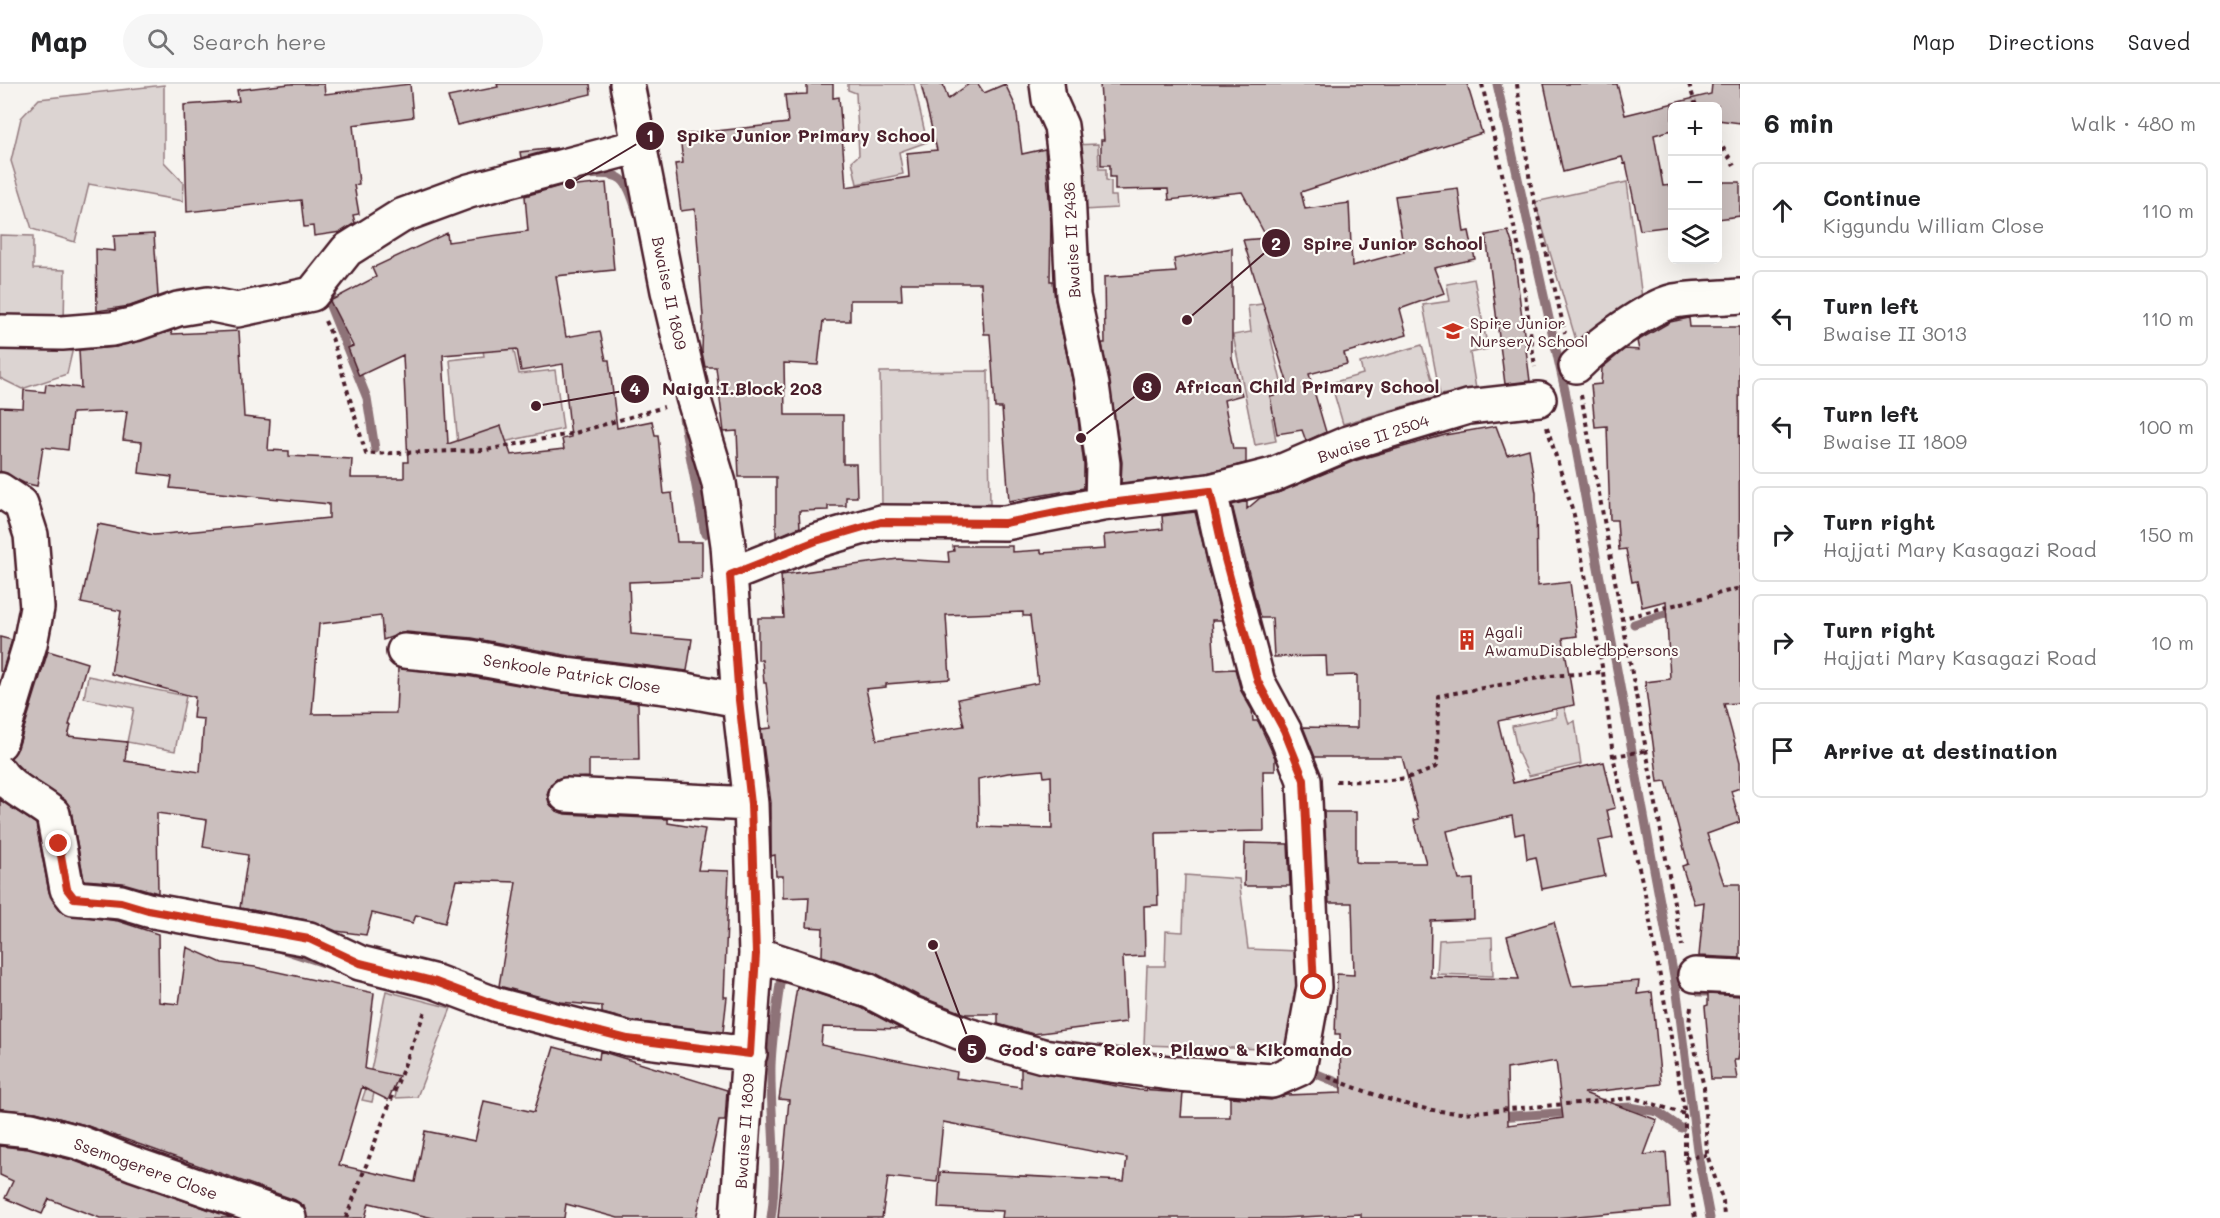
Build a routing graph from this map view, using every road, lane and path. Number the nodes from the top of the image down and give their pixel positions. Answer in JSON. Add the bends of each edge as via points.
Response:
{"nodes":[{"id":1,"x":627,"y":84,"type":"edge"},
{"id":2,"x":1047,"y":84,"type":"edge"},
{"id":3,"x":1482,"y":84,"type":"edge"},
{"id":4,"x":1517,"y":84,"type":"edge"},
{"id":5,"x":1689,"y":84,"type":"edge"},
{"id":6,"x":1695,"y":102,"type":"edge"},
{"id":7,"x":639,"y":146,"type":"junction"},
{"id":8,"x":1722,"y":146,"type":"edge"},
{"id":9,"x":1734,"y":165,"type":"dead end"},
{"id":10,"x":312,"y":294,"type":"junction"},
{"id":11,"x":1740,"y":296,"type":"edge"},
{"id":12,"x":0,"y":332,"type":"edge"},
{"id":13,"x":1576,"y":366,"type":"junction"},
{"id":14,"x":693,"y":397,"type":"junction"},
{"id":15,"x":1539,"y":399,"type":"junction"},
{"id":16,"x":0,"y":490,"type":"edge"},
{"id":17,"x":1210,"y":491,"type":"junction"},
{"id":18,"x":1101,"y":504,"type":"junction"},
{"id":19,"x":730,"y":575,"type":"junction"},
{"id":20,"x":1740,"y":588,"type":"edge"},
{"id":21,"x":1620,"y":619,"type":"junction"},
{"id":22,"x":404,"y":651,"type":"dead end"},
{"id":23,"x":1603,"y":672,"type":"junction"},
{"id":24,"x":739,"y":700,"type":"junction"},
{"id":25,"x":0,"y":742,"type":"edge"},
{"id":26,"x":1646,"y":751,"type":"junction"},
{"id":27,"x":1613,"y":756,"type":"junction"},
{"id":28,"x":0,"y":774,"type":"edge"},
{"id":29,"x":1304,"y":780,"type":"junction"},
{"id":30,"x":566,"y":795,"type":"dead end"},
{"id":31,"x":751,"y":804,"type":"junction"},
{"id":32,"x":756,"y":954,"type":"junction"},
{"id":33,"x":1695,"y":975,"type":"junction"},
{"id":34,"x":1740,"y":976,"type":"edge"},
{"id":35,"x":436,"y":982,"type":"junction"},
{"id":36,"x":750,"y":1054,"type":"junction"},
{"id":37,"x":1300,"y":1066,"type":"junction"},
{"id":38,"x":1685,"y":1114,"type":"junction"},
{"id":39,"x":0,"y":1127,"type":"edge"},
{"id":40,"x":1707,"y":1155,"type":"junction"},
{"id":41,"x":1685,"y":1158,"type":"junction"},
{"id":42,"x":289,"y":1218,"type":"edge"},
{"id":43,"x":346,"y":1218,"type":"edge"},
{"id":44,"x":737,"y":1218,"type":"edge"},
{"id":45,"x":1695,"y":1218,"type":"edge"},
{"id":46,"x":1724,"y":1218,"type":"edge"}],
"edges":[{"from":1,"to":7,"type":"street","name":"Bwaise II 1809"},
{"from":2,"to":18,"type":"street","name":"Bwaise II 2436","via":[[1061,126],[1073,296],[1092,385],[1102,464]]},
{"from":3,"to":15,"type":"path","via":[[1519,249]]},
{"from":4,"to":13,"type":"path","via":[[1530,182]]},
{"from":5,"to":6,"type":"path"},
{"from":7,"to":10,"type":"street","via":[[469,191],[401,216],[346,250]]},
{"from":7,"to":14,"type":"street","name":"Bwaise II 1809"},
{"from":8,"to":9,"type":"path"},
{"from":10,"to":12,"type":"street","via":[[237,310],[208,304],[178,309],[112,329]]},
{"from":10,"to":14,"type":"path","via":[[331,334],[366,454],[486,450],[575,433]]},
{"from":11,"to":13,"type":"street","via":[[1672,301],[1633,322]]},
{"from":13,"to":21,"type":"path"},
{"from":14,"to":19,"type":"street","name":"Bwaise II 1809","via":[[719,483]]},
{"from":15,"to":17,"type":"street","name":"Bwaise II 2504","via":[[1468,407],[1348,443],[1273,476]]},
{"from":15,"to":23,"type":"path","via":[[1575,514]]},
{"from":16,"to":25,"type":"street","via":[[21,504],[31,535],[36,608],[27,655]]},
{"from":17,"to":18,"type":"street","name":"Bwaise II 2504"},
{"from":17,"to":29,"type":"street","via":[[1258,682],[1284,730]]},
{"from":18,"to":19,"type":"street","name":"Bwaise II 2504","via":[[1005,523],[881,522],[816,541]]},
{"from":19,"to":24,"type":"street","name":"Bwaise II 1809"},
{"from":20,"to":21,"type":"path"},
{"from":21,"to":26,"type":"path"},
{"from":22,"to":24,"type":"street","name":"Senkoole Patrick Close","via":[[470,657]]},
{"from":23,"to":27,"type":"path"},
{"from":23,"to":29,"type":"path","via":[[1498,683],[1438,696],[1437,766],[1423,774],[1389,781]]},
{"from":24,"to":31,"type":"street","name":"Bwaise II 1809"},
{"from":26,"to":27,"type":"path"},
{"from":26,"to":33,"type":"path","via":[[1682,949]]},
{"from":27,"to":38,"type":"path","via":[[1646,894]]},
{"from":28,"to":35,"type":"street","via":[[9,785],[53,814],[67,889],[74,898],[121,902],[309,939],[360,963]]},
{"from":29,"to":37,"type":"street","via":[[1314,987]]},
{"from":30,"to":31,"type":"street"},
{"from":31,"to":32,"type":"street","name":"Bwaise II 1809"},
{"from":32,"to":36,"type":"street","name":"Bwaise II 1809"},
{"from":32,"to":37,"type":"street","via":[[869,991],[967,1035],[1043,1056],[1177,1074],[1272,1081]]},
{"from":33,"to":34,"type":"street"},
{"from":33,"to":40,"type":"path","via":[[1689,1024],[1704,1087]]},
{"from":35,"to":36,"type":"street","via":[[497,1005],[628,1039]]},
{"from":35,"to":43,"type":"path"},
{"from":36,"to":44,"type":"street","name":"Bwaise II 1809"},
{"from":37,"to":38,"type":"path","via":[[1367,1092],[1442,1112],[1634,1098]]},
{"from":38,"to":41,"type":"path"},
{"from":39,"to":42,"type":"street","name":"Ssemogerere Close","via":[[78,1142]]},
{"from":40,"to":41,"type":"path"},
{"from":40,"to":46,"type":"path","via":[[1723,1201]]},
{"from":41,"to":45,"type":"path"}]}
